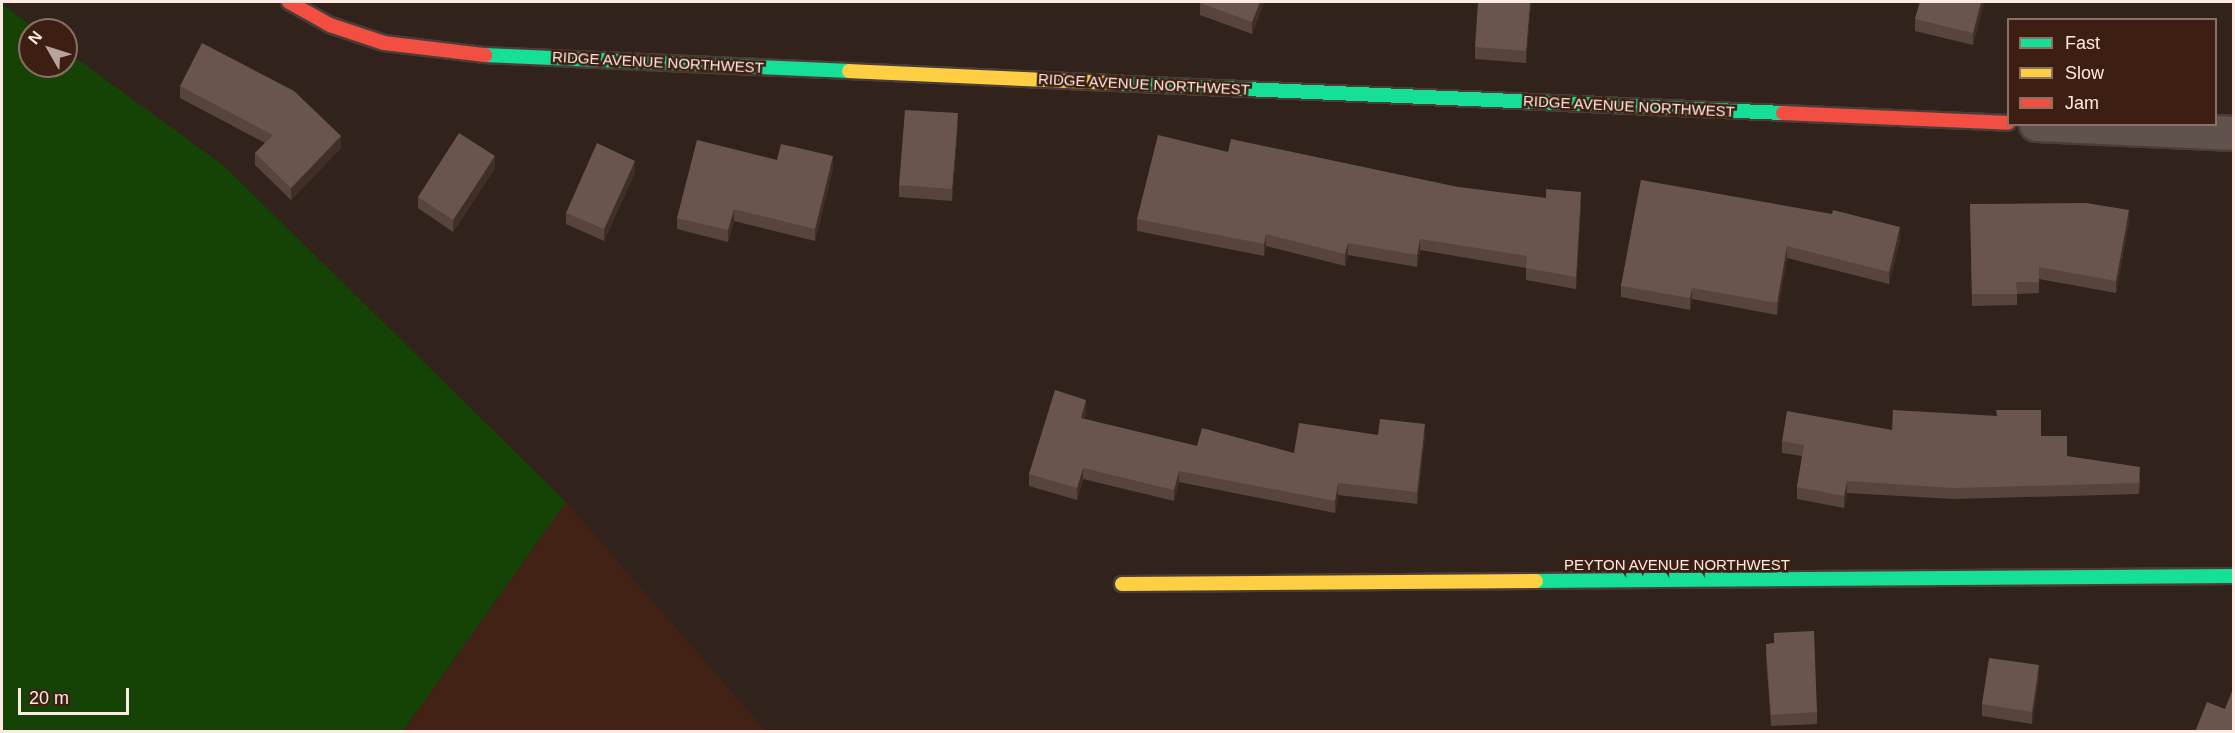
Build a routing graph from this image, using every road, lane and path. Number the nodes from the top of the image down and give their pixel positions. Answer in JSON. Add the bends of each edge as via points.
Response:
{"nodes":[{"id":1,"x":289,"y":2,"type":"edge"},
{"id":2,"x":2007,"y":123,"type":"edge"},
{"id":3,"x":2080,"y":126,"type":"edge"},
{"id":4,"x":2234,"y":133,"type":"edge"},
{"id":5,"x":2234,"y":576,"type":"edge"},
{"id":6,"x":1122,"y":584,"type":"dead end"}],
"edges":[{"from":1,"to":2,"type":"street","name":"RIDGE AVENUE NORTHWEST","via":[[330,25],[373,40],[446,53]]},
{"from":3,"to":4,"type":"street"},
{"from":5,"to":6,"type":"street","name":"PEYTON AVENUE NORTHWEST"}]}
